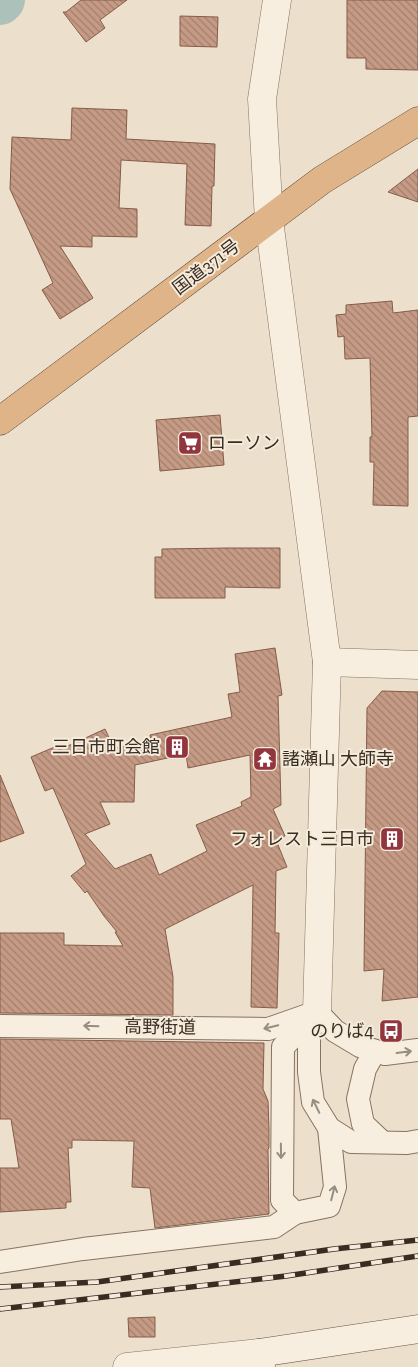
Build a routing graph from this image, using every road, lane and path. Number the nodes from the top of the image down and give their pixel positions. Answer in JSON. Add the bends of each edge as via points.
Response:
{"nodes":[{"id":1,"x":277,"y":0,"type":"edge"},
{"id":2,"x":418,"y":121,"type":"edge"},
{"id":3,"x":268,"y":220,"type":"junction"},
{"id":4,"x":0,"y":421,"type":"edge"},
{"id":5,"x":327,"y":662,"type":"junction"},
{"id":6,"x":418,"y":665,"type":"edge"},
{"id":7,"x":317,"y":1012,"type":"junction"},
{"id":8,"x":0,"y":1026,"type":"edge"},
{"id":9,"x":418,"y":1050,"type":"edge"},
{"id":10,"x":375,"y":1051,"type":"junction"},
{"id":11,"x":329,"y":1128,"type":"junction"},
{"id":12,"x":418,"y":1141,"type":"edge"},
{"id":13,"x":382,"y":1142,"type":"junction"},
{"id":14,"x":295,"y":1213,"type":"junction"},
{"id":15,"x":0,"y":1262,"type":"edge"},
{"id":16,"x":418,"y":1329,"type":"edge"},
{"id":17,"x":260,"y":1360,"type":"edge"},
{"id":18,"x":127,"y":1367,"type":"edge"}],
"edges":[{"from":1,"to":3,"type":"street","via":[[262,99]]},
{"from":2,"to":3,"type":"highway","name":"国道371号","via":[[322,180]]},
{"from":3,"to":4,"type":"highway","name":"国道371号"},
{"from":3,"to":5,"type":"street"},
{"from":5,"to":6,"type":"street"},
{"from":5,"to":7,"type":"street"},
{"from":7,"to":8,"type":"street","name":"高野街道","one_way":true,"via":[[268,1029]]},
{"from":7,"to":10,"type":"street","via":[[335,1031]]},
{"from":11,"to":7,"type":"street","one_way":true,"via":[[313,1102],[309,1072],[309,1033]]},
{"from":7,"to":14,"type":"street","one_way":true,"via":[[283,1047],[282,1200]]},
{"from":10,"to":9,"type":"street","one_way":true,"via":[[386,1054]]},
{"from":10,"to":13,"type":"street","via":[[365,1069],[358,1099],[363,1124]]},
{"from":11,"to":13,"type":"street","via":[[351,1142]]},
{"from":14,"to":11,"type":"street","one_way":true,"via":[[329,1206],[335,1187]]},
{"from":12,"to":13,"type":"street"},
{"from":14,"to":15,"type":"street","via":[[274,1227]]},
{"from":16,"to":17,"type":"street"},
{"from":17,"to":18,"type":"street"}]}
